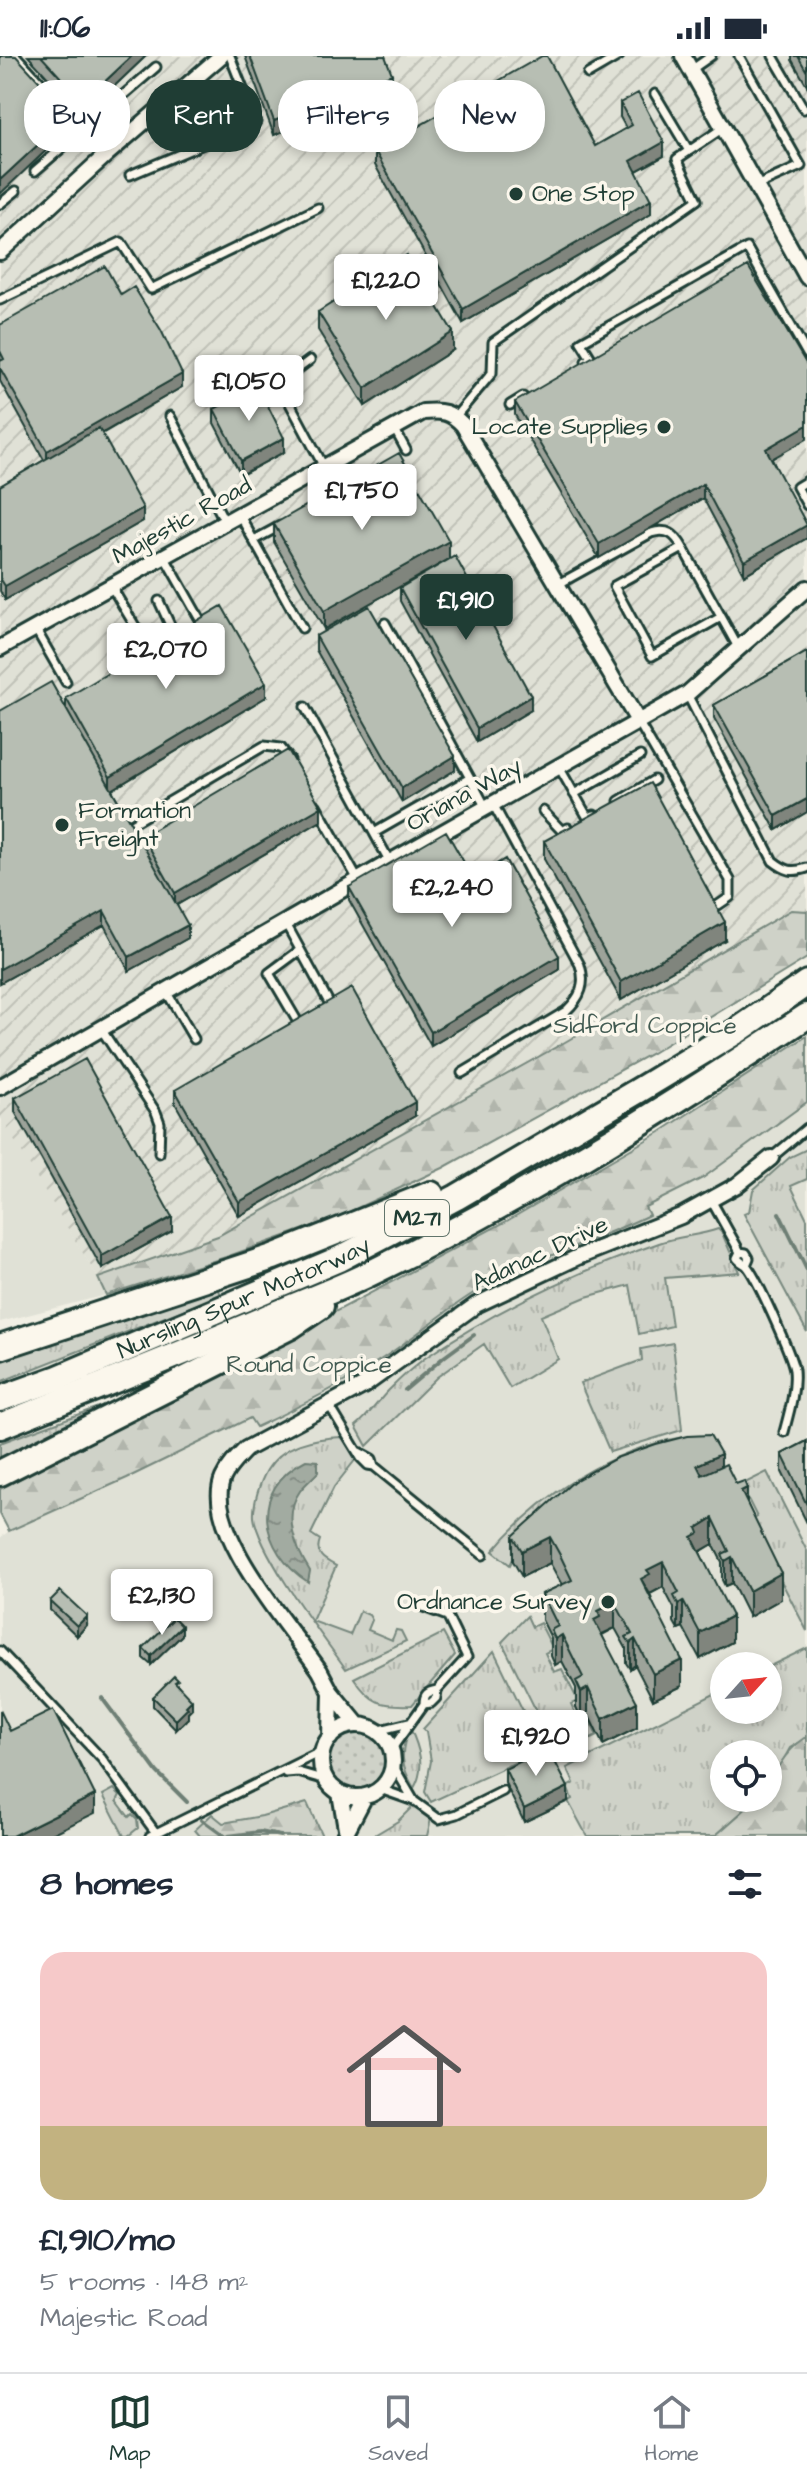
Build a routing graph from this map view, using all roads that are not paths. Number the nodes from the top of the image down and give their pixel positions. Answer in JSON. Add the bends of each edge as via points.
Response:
{"nodes":[{"id":1,"x":16,"y":56,"type":"edge"},
{"id":2,"x":222,"y":56,"type":"edge"},
{"id":3,"x":619,"y":56,"type":"edge"},
{"id":4,"x":683,"y":56,"type":"edge"},
{"id":5,"x":711,"y":56,"type":"edge"},
{"id":6,"x":739,"y":56,"type":"edge"},
{"id":7,"x":773,"y":56,"type":"edge"},
{"id":8,"x":156,"y":67,"type":"dead end"},
{"id":9,"x":691,"y":70,"type":"junction"},
{"id":10,"x":588,"y":74,"type":"dead end"},
{"id":11,"x":38,"y":80,"type":"edge"},
{"id":12,"x":130,"y":88,"type":"edge"},
{"id":13,"x":655,"y":94,"type":"dead end"},
{"id":14,"x":804,"y":109,"type":"dead end"},
{"id":15,"x":723,"y":128,"type":"junction"},
{"id":16,"x":689,"y":151,"type":"junction"},
{"id":17,"x":56,"y":152,"type":"edge"},
{"id":18,"x":107,"y":154,"type":"joint"},
{"id":19,"x":35,"y":171,"type":"dead end"},
{"id":20,"x":130,"y":175,"type":"dead end"},
{"id":21,"x":756,"y":186,"type":"junction"},
{"id":22,"x":16,"y":191,"type":"dead end"},
{"id":23,"x":0,"y":204,"type":"edge"},
{"id":24,"x":318,"y":208,"type":"dead end"},
{"id":25,"x":0,"y":252,"type":"edge"},
{"id":26,"x":807,"y":277,"type":"edge"},
{"id":27,"x":0,"y":300,"type":"edge"},
{"id":28,"x":807,"y":354,"type":"edge"},
{"id":29,"x":310,"y":360,"type":"dead end"},
{"id":30,"x":577,"y":366,"type":"edge"},
{"id":31,"x":537,"y":389,"type":"edge"},
{"id":32,"x":510,"y":405,"type":"dead end"},
{"id":33,"x":170,"y":416,"type":"dead end"},
{"id":34,"x":455,"y":417,"type":"junction"},
{"id":35,"x":394,"y":428,"type":"junction"},
{"id":36,"x":406,"y":450,"type":"dead end"},
{"id":37,"x":324,"y":467,"type":"junction"},
{"id":38,"x":807,"y":481,"type":"edge"},
{"id":39,"x":807,"y":505,"type":"edge"},
{"id":40,"x":239,"y":514,"type":"junction"},
{"id":41,"x":293,"y":518,"type":"edge"},
{"id":42,"x":225,"y":522,"type":"junction"},
{"id":43,"x":254,"y":540,"type":"junction"},
{"id":44,"x":683,"y":548,"type":"junction"},
{"id":45,"x":164,"y":556,"type":"junction"},
{"id":46,"x":557,"y":585,"type":"junction"},
{"id":47,"x":111,"y":586,"type":"junction"},
{"id":48,"x":807,"y":588,"type":"edge"},
{"id":49,"x":159,"y":601,"type":"dead end"},
{"id":50,"x":721,"y":617,"type":"junction"},
{"id":51,"x":202,"y":623,"type":"edge"},
{"id":52,"x":385,"y":623,"type":"dead end"},
{"id":53,"x":35,"y":628,"type":"junction"},
{"id":54,"x":302,"y":628,"type":"dead end"},
{"id":55,"x":0,"y":648,"type":"edge"},
{"id":56,"x":739,"y":649,"type":"junction"},
{"id":57,"x":66,"y":682,"type":"dead end"},
{"id":58,"x":687,"y":694,"type":"junction"},
{"id":59,"x":305,"y":707,"type":"dead end"},
{"id":60,"x":638,"y":721,"type":"junction"},
{"id":61,"x":640,"y":756,"type":"dead end"},
{"id":62,"x":292,"y":762,"type":"edge"},
{"id":63,"x":559,"y":767,"type":"junction"},
{"id":64,"x":470,"y":778,"type":"junction"},
{"id":65,"x":654,"y":780,"type":"dead end"},
{"id":66,"x":574,"y":794,"type":"junction"},
{"id":67,"x":314,"y":802,"type":"edge"},
{"id":68,"x":614,"y":803,"type":"edge"},
{"id":69,"x":490,"y":806,"type":"junction"},
{"id":70,"x":543,"y":811,"type":"dead end"},
{"id":71,"x":601,"y":811,"type":"edge"},
{"id":72,"x":588,"y":818,"type":"junction"},
{"id":73,"x":131,"y":824,"type":"edge"},
{"id":74,"x":374,"y":833,"type":"junction"},
{"id":75,"x":390,"y":862,"type":"junction"},
{"id":76,"x":807,"y":868,"type":"edge"},
{"id":77,"x":358,"y":880,"type":"junction"},
{"id":78,"x":711,"y":910,"type":"edge"},
{"id":79,"x":285,"y":922,"type":"junction"},
{"id":80,"x":300,"y":950,"type":"junction"},
{"id":81,"x":807,"y":983,"type":"edge"},
{"id":82,"x":166,"y":991,"type":"junction"},
{"id":83,"x":333,"y":1009,"type":"edge"},
{"id":84,"x":807,"y":1016,"type":"edge"},
{"id":85,"x":299,"y":1024,"type":"edge"},
{"id":86,"x":101,"y":1029,"type":"junction"},
{"id":87,"x":194,"y":1039,"type":"dead end"},
{"id":88,"x":462,"y":1073,"type":"dead end"},
{"id":89,"x":0,"y":1087,"type":"edge"},
{"id":90,"x":807,"y":1128,"type":"edge"},
{"id":91,"x":539,"y":1148,"type":"junction"},
{"id":92,"x":159,"y":1153,"type":"dead end"},
{"id":93,"x":771,"y":1158,"type":"joint"},
{"id":94,"x":711,"y":1200,"type":"junction"},
{"id":95,"x":373,"y":1272,"type":"junction"},
{"id":96,"x":0,"y":1347,"type":"edge"},
{"id":97,"x":0,"y":1399,"type":"edge"},
{"id":98,"x":329,"y":1405,"type":"junction"},
{"id":99,"x":0,"y":1426,"type":"edge"},
{"id":100,"x":784,"y":1432,"type":"dead end"},
{"id":101,"x":0,"y":1473,"type":"edge"},
{"id":102,"x":483,"y":1555,"type":"dead end"},
{"id":103,"x":423,"y":1607,"type":"dead end"},
{"id":104,"x":0,"y":1651,"type":"edge"},
{"id":105,"x":331,"y":1692,"type":"junction"},
{"id":106,"x":409,"y":1723,"type":"junction"},
{"id":107,"x":358,"y":1725,"type":"junction"},
{"id":108,"x":376,"y":1731,"type":"junction"},
{"id":109,"x":326,"y":1745,"type":"junction"},
{"id":110,"x":392,"y":1758,"type":"junction"},
{"id":111,"x":280,"y":1773,"type":"junction"},
{"id":112,"x":326,"y":1780,"type":"junction"},
{"id":113,"x":380,"y":1789,"type":"junction"},
{"id":114,"x":503,"y":1791,"type":"dead end"},
{"id":115,"x":340,"y":1793,"type":"junction"},
{"id":116,"x":365,"y":1796,"type":"junction"},
{"id":117,"x":414,"y":1801,"type":"junction"},
{"id":118,"x":345,"y":1832,"type":"edge"},
{"id":119,"x":153,"y":1834,"type":"edge"}],
"edges":[{"from":1,"to":11,"type":"lane"},
{"from":2,"to":18,"type":"street"},
{"from":2,"to":20,"type":"lane","via":[[256,122]]},
{"from":3,"to":10,"type":"lane"},
{"from":4,"to":9,"type":"street"},
{"from":5,"to":9,"type":"lane"},
{"from":6,"to":21,"type":"lane","via":[[801,166]]},
{"from":7,"to":14,"type":"lane"},
{"from":8,"to":12,"type":"lane"},
{"from":9,"to":15,"type":"street"},
{"from":13,"to":16,"type":"lane"},
{"from":15,"to":16,"type":"lane"},
{"from":15,"to":21,"type":"street"},
{"from":16,"to":34,"type":"lane","via":[[677,159],[697,200],[493,342],[492,373]]},
{"from":17,"to":19,"type":"lane"},
{"from":18,"to":25,"type":"street"},
{"from":21,"to":26,"type":"street"},
{"from":22,"to":23,"type":"lane"},
{"from":24,"to":27,"type":"lane","via":[[151,289],[121,242]]},
{"from":28,"to":30,"type":"lane","via":[[747,248],[581,342],[591,358]]},
{"from":29,"to":37,"type":"lane","via":[[279,383]]},
{"from":31,"to":32,"type":"lane"},
{"from":33,"to":42,"type":"lane"},
{"from":34,"to":35,"type":"street","name":"Majestic Road","via":[[445,411],[423,412]]},
{"from":34,"to":46,"type":"street"},
{"from":35,"to":36,"type":"lane"},
{"from":35,"to":37,"type":"street","name":"Majestic Road"},
{"from":37,"to":40,"type":"street","name":"Majestic Road"},
{"from":38,"to":39,"type":"lane","via":[[797,487]]},
{"from":40,"to":42,"type":"street","name":"Majestic Road"},
{"from":40,"to":43,"type":"lane"},
{"from":41,"to":43,"type":"lane"},
{"from":42,"to":45,"type":"street","name":"Majestic Road"},
{"from":43,"to":54,"type":"lane"},
{"from":44,"to":46,"type":"lane","via":[[670,532],[651,533]]},
{"from":44,"to":50,"type":"lane"},
{"from":44,"to":50,"type":"lane","via":[[614,586],[652,656]]},
{"from":45,"to":47,"type":"street","name":"Majestic Road"},
{"from":45,"to":51,"type":"lane"},
{"from":46,"to":60,"type":"street"},
{"from":47,"to":49,"type":"lane","via":[[144,641],[171,627]]},
{"from":47,"to":53,"type":"street","name":"Majestic Road"},
{"from":48,"to":56,"type":"street","name":"Oriana Way"},
{"from":50,"to":56,"type":"lane"},
{"from":52,"to":64,"type":"lane"},
{"from":53,"to":55,"type":"street","name":"Majestic Road"},
{"from":53,"to":57,"type":"lane"},
{"from":56,"to":58,"type":"street","name":"Oriana Way"},
{"from":58,"to":60,"type":"street","name":"Oriana Way"},
{"from":58,"to":76,"type":"lane","via":[[773,861],[786,871]]},
{"from":59,"to":74,"type":"lane"},
{"from":60,"to":63,"type":"street","name":"Oriana Way"},
{"from":60,"to":78,"type":"lane","via":[[730,880],[730,897]]},
{"from":61,"to":66,"type":"lane"},
{"from":62,"to":73,"type":"lane","via":[[281,748],[264,746]]},
{"from":63,"to":66,"type":"lane"},
{"from":63,"to":69,"type":"street","name":"Oriana Way"},
{"from":64,"to":69,"type":"lane"},
{"from":64,"to":74,"type":"lane"},
{"from":65,"to":68,"type":"lane"},
{"from":66,"to":72,"type":"lane"},
{"from":67,"to":77,"type":"lane"},
{"from":69,"to":75,"type":"street","name":"Oriana Way"},
{"from":69,"to":88,"type":"lane","via":[[584,977],[578,1000],[566,1011]]},
{"from":70,"to":72,"type":"lane","via":[[562,831]]},
{"from":71,"to":72,"type":"lane"},
{"from":74,"to":75,"type":"lane"},
{"from":75,"to":77,"type":"street","name":"Oriana Way"},
{"from":77,"to":79,"type":"street","name":"Oriana Way"},
{"from":79,"to":80,"type":"lane"},
{"from":79,"to":82,"type":"street","name":"Oriana Way"},
{"from":80,"to":83,"type":"lane"},
{"from":80,"to":85,"type":"lane","via":[[269,973]]},
{"from":81,"to":91,"type":"highway","name":"Nursling Spur Motorway","number":"M271","via":[[737,1031]]},
{"from":82,"to":86,"type":"street","name":"Oriana Way"},
{"from":82,"to":87,"type":"lane"},
{"from":84,"to":95,"type":"highway","name":"Nursling Spur Motorway","number":"M271","via":[[614,1139]]},
{"from":86,"to":89,"type":"street","name":"Oriana Way"},
{"from":86,"to":92,"type":"lane","via":[[156,1112]]},
{"from":90,"to":93,"type":"lane"},
{"from":91,"to":96,"type":"highway","number":"M271","via":[[273,1257]]},
{"from":91,"to":97,"type":"highway","name":"Nursling Spur Motorway","number":"M271","via":[[339,1259]]},
{"from":93,"to":94,"type":"street","name":"Adanac Drive"},
{"from":94,"to":98,"type":"street","name":"Adanac Drive","via":[[505,1290]]},
{"from":94,"to":100,"type":"lane","via":[[740,1252],[749,1258],[746,1265],[790,1354],[794,1370]]},
{"from":95,"to":99,"type":"highway","name":"Nursling Spur Motorway","number":"M271"},
{"from":95,"to":101,"type":"highway","number":"M271","via":[[291,1326]]},
{"from":98,"to":102,"type":"lane","via":[[359,1452]]},
{"from":98,"to":105,"type":"street","name":"Adanac Drive","via":[[246,1449],[222,1480],[219,1501],[232,1543]]},
{"from":103,"to":106,"type":"lane","via":[[447,1616],[467,1657],[424,1697]]},
{"from":104,"to":119,"type":"lane","via":[[102,1759]]},
{"from":105,"to":107,"type":"street","name":"Adanac Drive"},
{"from":105,"to":109,"type":"street"},
{"from":106,"to":108,"type":"lane"},
{"from":106,"to":110,"type":"lane"},
{"from":107,"to":108,"type":"street"},
{"from":107,"to":109,"type":"street","via":[[341,1729]]},
{"from":108,"to":110,"type":"street","via":[[386,1739]]},
{"from":109,"to":111,"type":"lane"},
{"from":109,"to":112,"type":"street","via":[[321,1765]]},
{"from":110,"to":113,"type":"street","via":[[389,1778]]},
{"from":110,"to":117,"type":"lane"},
{"from":111,"to":112,"type":"lane"},
{"from":111,"to":119,"type":"lane"},
{"from":112,"to":115,"type":"street"},
{"from":113,"to":116,"type":"street"},
{"from":113,"to":117,"type":"lane"},
{"from":114,"to":117,"type":"lane","via":[[447,1819]]},
{"from":115,"to":116,"type":"street"},
{"from":115,"to":118,"type":"street"},
{"from":116,"to":118,"type":"street"}]}
